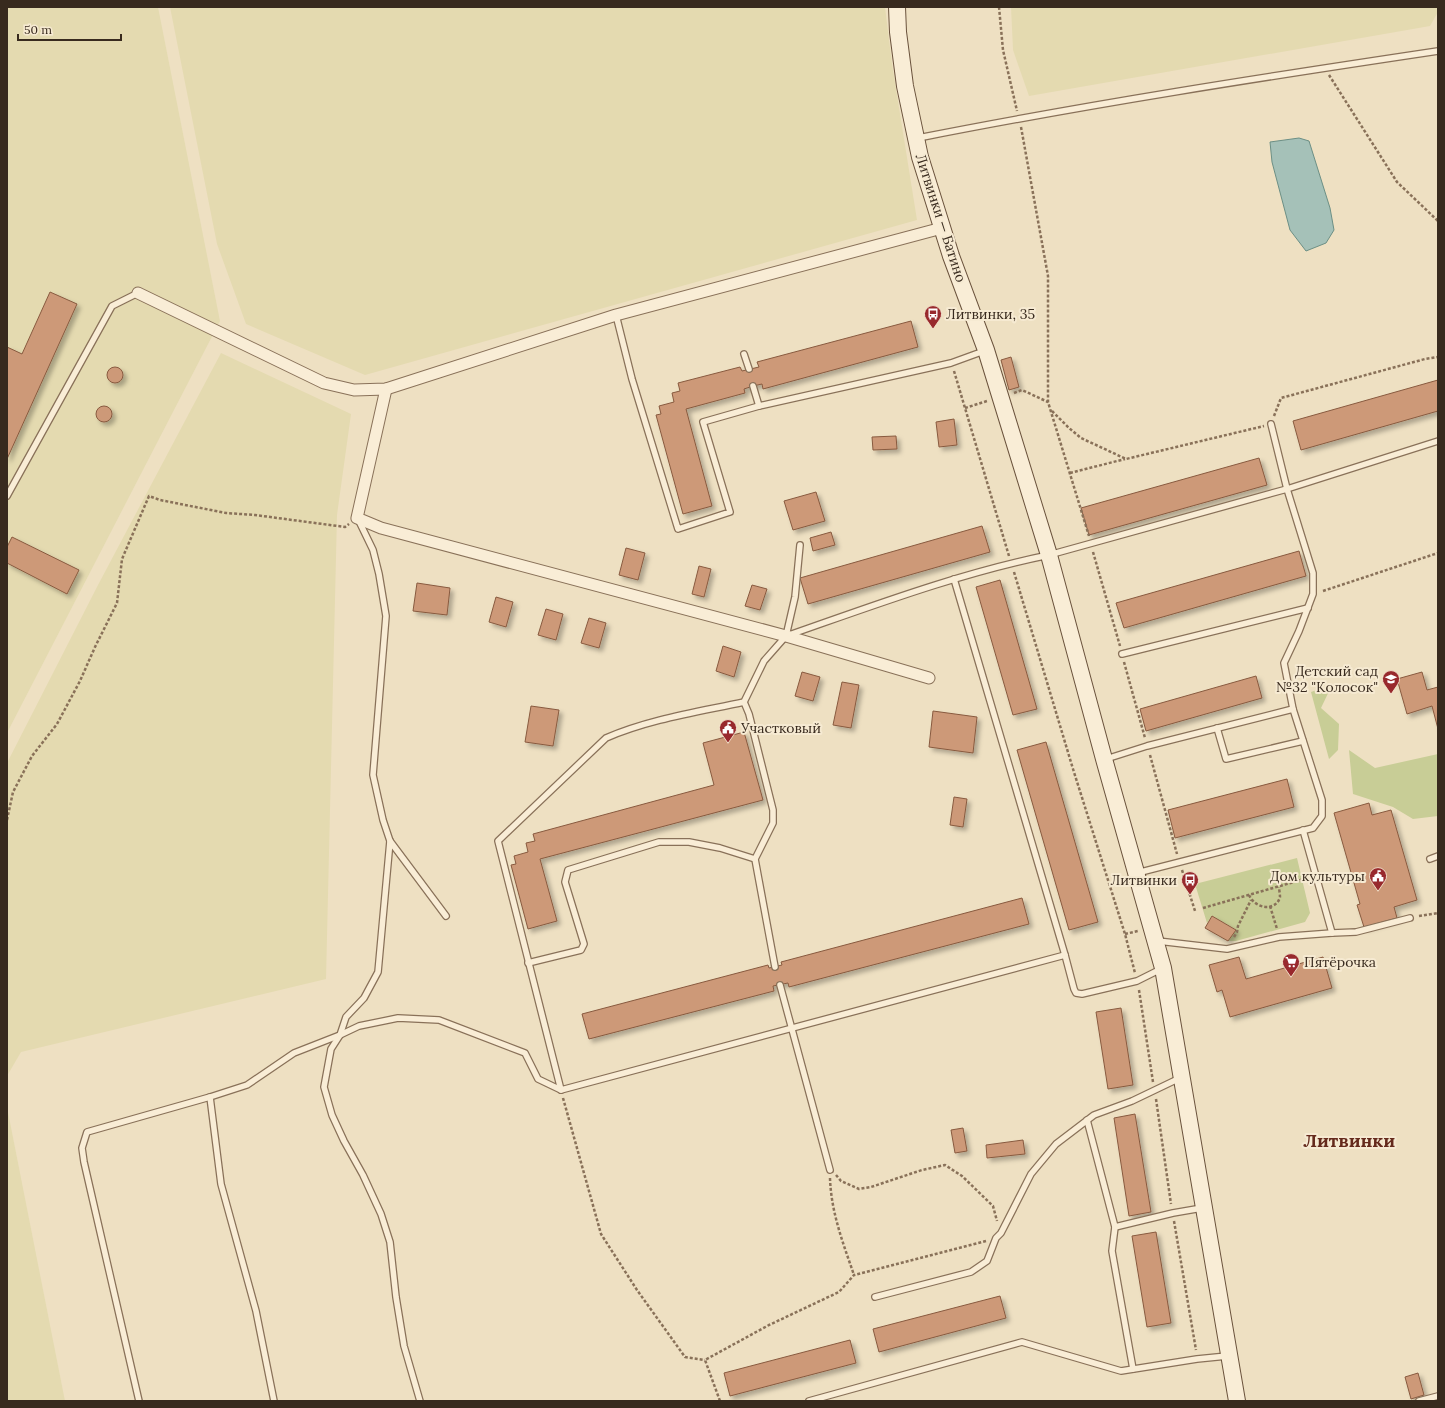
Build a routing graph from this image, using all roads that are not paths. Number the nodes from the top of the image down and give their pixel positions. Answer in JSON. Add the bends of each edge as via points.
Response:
{"nodes":[{"id":1,"x":897,"y":7,"type":"edge"},
{"id":2,"x":1438,"y":51,"type":"edge"},
{"id":3,"x":915,"y":138,"type":"junction"},
{"id":4,"x":942,"y":228,"type":"junction"},
{"id":5,"x":138,"y":293,"type":"joint"},
{"id":6,"x":616,"y":315,"type":"junction"},
{"id":7,"x":986,"y":351,"type":"junction"},
{"id":8,"x":744,"y":354,"type":"dead end"},
{"id":9,"x":749,"y":369,"type":"dead end"},
{"id":10,"x":754,"y":386,"type":"dead end"},
{"id":11,"x":386,"y":389,"type":"junction"},
{"id":12,"x":759,"y":406,"type":"junction"},
{"id":13,"x":1271,"y":424,"type":"road end"},
{"id":14,"x":1438,"y":441,"type":"edge"},
{"id":15,"x":1287,"y":490,"type":"junction"},
{"id":16,"x":7,"y":496,"type":"edge"},
{"id":17,"x":357,"y":518,"type":"junction"},
{"id":18,"x":800,"y":545,"type":"dead end"},
{"id":19,"x":1049,"y":554,"type":"junction"},
{"id":20,"x":954,"y":578,"type":"junction"},
{"id":21,"x":1308,"y":608,"type":"junction"},
{"id":22,"x":786,"y":636,"type":"junction"},
{"id":23,"x":1122,"y":654,"type":"road end"},
{"id":24,"x":929,"y":678,"type":"dead end"},
{"id":25,"x":744,"y":702,"type":"junction"},
{"id":26,"x":1294,"y":709,"type":"junction"},
{"id":27,"x":1216,"y":728,"type":"junction"},
{"id":28,"x":1303,"y":741,"type":"junction"},
{"id":29,"x":1104,"y":759,"type":"junction"},
{"id":30,"x":1303,"y":830,"type":"junction"},
{"id":31,"x":390,"y":841,"type":"junction"},
{"id":32,"x":1438,"y":856,"type":"edge"},
{"id":33,"x":755,"y":859,"type":"junction"},
{"id":34,"x":1430,"y":859,"type":"dead end"},
{"id":35,"x":1136,"y":873,"type":"junction"},
{"id":36,"x":446,"y":916,"type":"dead end"},
{"id":37,"x":1410,"y":918,"type":"road end"},
{"id":38,"x":1332,"y":932,"type":"junction"},
{"id":39,"x":1150,"y":935,"type":"junction"},
{"id":40,"x":1065,"y":955,"type":"junction"},
{"id":41,"x":528,"y":963,"type":"junction"},
{"id":42,"x":775,"y":967,"type":"dead end"},
{"id":43,"x":1163,"y":968,"type":"junction"},
{"id":44,"x":780,"y":985,"type":"dead end"},
{"id":45,"x":791,"y":1027,"type":"junction"},
{"id":46,"x":340,"y":1035,"type":"junction"},
{"id":47,"x":1182,"y":1077,"type":"junction"},
{"id":48,"x":561,"y":1090,"type":"junction"},
{"id":49,"x":210,"y":1097,"type":"junction"},
{"id":50,"x":1087,"y":1120,"type":"junction"},
{"id":51,"x":830,"y":1170,"type":"road end"},
{"id":52,"x":1204,"y":1208,"type":"junction"},
{"id":53,"x":1115,"y":1227,"type":"junction"},
{"id":54,"x":875,"y":1297,"type":"dead end"},
{"id":55,"x":1229,"y":1356,"type":"junction"},
{"id":56,"x":1132,"y":1369,"type":"junction"},
{"id":57,"x":1438,"y":1396,"type":"edge"},
{"id":58,"x":139,"y":1401,"type":"edge"},
{"id":59,"x":274,"y":1401,"type":"edge"},
{"id":60,"x":420,"y":1401,"type":"edge"},
{"id":61,"x":809,"y":1401,"type":"edge"},
{"id":62,"x":1237,"y":1401,"type":"edge"},
{"id":63,"x":1419,"y":1401,"type":"edge"}],
"edges":[{"from":1,"to":3,"type":"street","name":"Литвинки — Батино","via":[[903,74]]},
{"from":2,"to":3,"type":"lane","via":[[1019,118]]},
{"from":3,"to":4,"type":"street","name":"Литвинки — Батино"},
{"from":4,"to":6,"type":"street"},
{"from":4,"to":7,"type":"street","name":"Литвинки — Батино"},
{"from":5,"to":11,"type":"street","via":[[324,382],[354,390]]},
{"from":5,"to":16,"type":"lane","via":[[112,306]]},
{"from":6,"to":11,"type":"street"},
{"from":6,"to":12,"type":"lane","via":[[632,379],[678,529],[730,512],[703,422]]},
{"from":7,"to":12,"type":"lane","via":[[951,363]]},
{"from":7,"to":19,"type":"street","name":"Литвинки — Батино"},
{"from":8,"to":9,"type":"lane"},
{"from":10,"to":12,"type":"lane"},
{"from":11,"to":17,"type":"street"},
{"from":13,"to":15,"type":"lane"},
{"from":14,"to":15,"type":"lane"},
{"from":15,"to":19,"type":"lane"},
{"from":15,"to":21,"type":"lane","via":[[1313,572],[1313,594]]},
{"from":17,"to":22,"type":"street","via":[[381,528]]},
{"from":17,"to":31,"type":"lane","via":[[373,550],[386,616],[373,775]]},
{"from":18,"to":22,"type":"lane","via":[[795,596]]},
{"from":19,"to":20,"type":"lane"},
{"from":19,"to":29,"type":"street","name":"Литвинки — Батино"},
{"from":20,"to":22,"type":"lane"},
{"from":20,"to":40,"type":"lane"},
{"from":21,"to":23,"type":"lane"},
{"from":21,"to":26,"type":"lane","via":[[1284,663]]},
{"from":22,"to":24,"type":"street"},
{"from":22,"to":25,"type":"lane","via":[[764,661]]},
{"from":25,"to":33,"type":"lane","via":[[773,810],[773,822]]},
{"from":25,"to":41,"type":"lane","via":[[674,717],[606,738],[498,841]]},
{"from":26,"to":27,"type":"lane"},
{"from":26,"to":28,"type":"lane"},
{"from":27,"to":28,"type":"lane","via":[[1226,759]]},
{"from":27,"to":29,"type":"lane"},
{"from":28,"to":30,"type":"lane","via":[[1322,800],[1322,816],[1313,828]]},
{"from":29,"to":35,"type":"street","name":"Литвинки — Батино"},
{"from":30,"to":35,"type":"lane"},
{"from":30,"to":38,"type":"lane"},
{"from":31,"to":36,"type":"lane"},
{"from":31,"to":46,"type":"lane","via":[[378,972],[364,998],[346,1017]]},
{"from":32,"to":34,"type":"lane"},
{"from":33,"to":41,"type":"lane","via":[[689,842],[659,842],[568,870],[565,882],[584,944],[581,950]]},
{"from":33,"to":42,"type":"lane"},
{"from":35,"to":39,"type":"street","name":"Литвинки — Батино"},
{"from":37,"to":38,"type":"lane","via":[[1356,932]]},
{"from":38,"to":39,"type":"lane","via":[[1279,937],[1227,948]]},
{"from":39,"to":43,"type":"street","name":"Литвинки — Батино"},
{"from":40,"to":43,"type":"lane","via":[[1074,989],[1076,993],[1082,994],[1137,981]]},
{"from":40,"to":45,"type":"lane"},
{"from":41,"to":48,"type":"lane"},
{"from":43,"to":47,"type":"street","name":"Литвинки — Батино"},
{"from":44,"to":45,"type":"lane"},
{"from":45,"to":48,"type":"lane"},
{"from":45,"to":51,"type":"lane"},
{"from":46,"to":48,"type":"lane","via":[[359,1026],[398,1018],[439,1020],[525,1053],[538,1079]]},
{"from":46,"to":49,"type":"lane","via":[[294,1053],[247,1085]]},
{"from":46,"to":60,"type":"lane","via":[[331,1049],[324,1087],[332,1114],[381,1214],[390,1242],[404,1346]]},
{"from":47,"to":50,"type":"lane"},
{"from":47,"to":52,"type":"street","name":"Литвинки — Батино"},
{"from":49,"to":58,"type":"lane","via":[[87,1132],[82,1148]]},
{"from":49,"to":59,"type":"lane","via":[[221,1184],[256,1311]]},
{"from":50,"to":53,"type":"lane"},
{"from":50,"to":54,"type":"lane","via":[[1056,1144],[1031,1174],[996,1238],[986,1262],[971,1272]]},
{"from":52,"to":53,"type":"lane"},
{"from":52,"to":55,"type":"street","name":"Литвинки — Батино"},
{"from":53,"to":56,"type":"lane","via":[[1112,1250]]},
{"from":55,"to":56,"type":"lane"},
{"from":55,"to":62,"type":"street","name":"Литвинки — Батино"},
{"from":56,"to":61,"type":"lane","via":[[1121,1371],[1022,1342]]},
{"from":57,"to":63,"type":"lane"}]}
